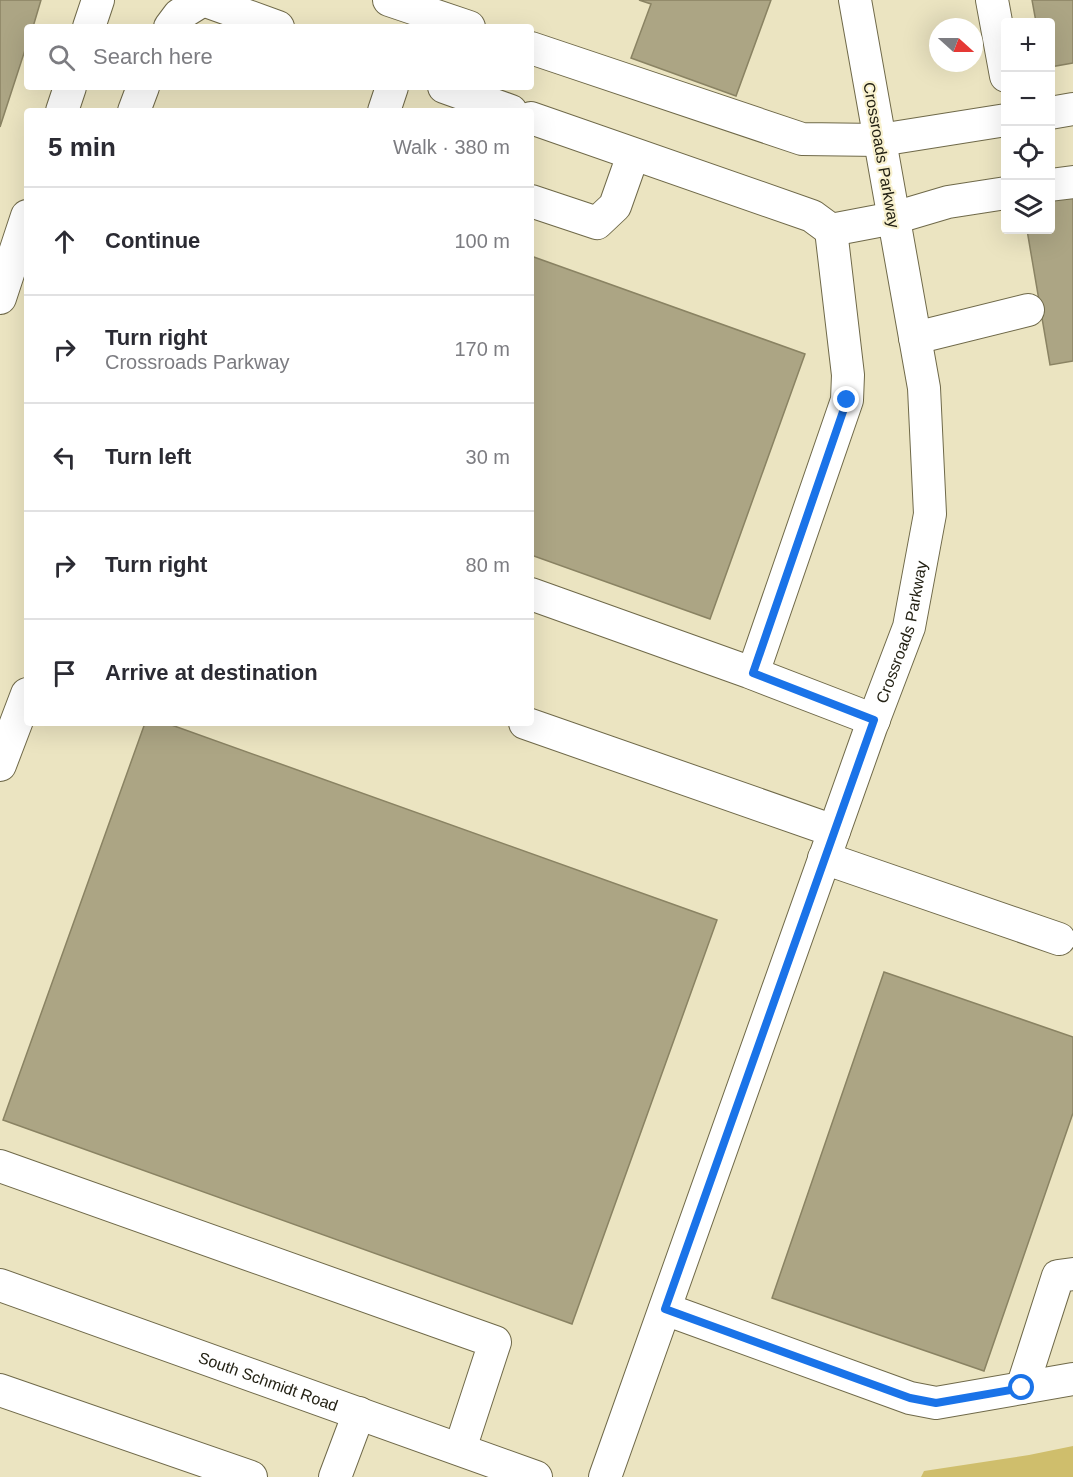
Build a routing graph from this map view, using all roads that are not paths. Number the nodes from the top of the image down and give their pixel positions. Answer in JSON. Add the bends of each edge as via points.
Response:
{"nodes":[{"id":1,"x":98,"y":0,"type":"edge"},
{"id":2,"x":203,"y":0,"type":"edge"},
{"id":3,"x":389,"y":0,"type":"edge"},
{"id":4,"x":855,"y":0,"type":"edge"},
{"id":5,"x":992,"y":0,"type":"edge"},
{"id":6,"x":91,"y":24,"type":"edge"},
{"id":7,"x":172,"y":24,"type":"edge"},
{"id":8,"x":270,"y":24,"type":"edge"},
{"id":9,"x":460,"y":24,"type":"edge"},
{"id":10,"x":534,"y":49,"type":"edge"},
{"id":11,"x":1004,"y":72,"type":"edge"},
{"id":12,"x":69,"y":90,"type":"edge"},
{"id":13,"x":142,"y":90,"type":"edge"},
{"id":14,"x":391,"y":90,"type":"edge"},
{"id":15,"x":452,"y":90,"type":"edge"},
{"id":16,"x":63,"y":108,"type":"edge"},
{"id":17,"x":135,"y":108,"type":"edge"},
{"id":18,"x":385,"y":108,"type":"edge"},
{"id":19,"x":503,"y":108,"type":"edge"},
{"id":20,"x":1073,"y":109,"type":"edge"},
{"id":21,"x":1055,"y":112,"type":"edge"},
{"id":22,"x":534,"y":119,"type":"edge"},
{"id":23,"x":1001,"y":121,"type":"edge"},
{"id":24,"x":880,"y":140,"type":"junction"},
{"id":25,"x":633,"y":155,"type":"junction"},
{"id":26,"x":1073,"y":182,"type":"edge"},
{"id":27,"x":1055,"y":184,"type":"edge"},
{"id":28,"x":1001,"y":194,"type":"edge"},
{"id":29,"x":534,"y":202,"type":"edge"},
{"id":30,"x":894,"y":218,"type":"junction"},
{"id":31,"x":24,"y":225,"type":"edge"},
{"id":32,"x":831,"y":230,"type":"junction"},
{"id":33,"x":0,"y":298,"type":"edge"},
{"id":34,"x":1028,"y":310,"type":"dead end"},
{"id":35,"x":915,"y":338,"type":"junction"},
{"id":36,"x":534,"y":595,"type":"edge"},
{"id":37,"x":753,"y":673,"type":"junction"},
{"id":38,"x":24,"y":702,"type":"edge"},
{"id":39,"x":874,"y":720,"type":"junction"},
{"id":40,"x":532,"y":726,"type":"edge"},
{"id":41,"x":0,"y":765,"type":"edge"},
{"id":42,"x":829,"y":845,"type":"junction"},
{"id":43,"x":1059,"y":939,"type":"dead end"},
{"id":44,"x":0,"y":1166,"type":"edge"},
{"id":45,"x":1073,"y":1274,"type":"edge"},
{"id":46,"x":0,"y":1285,"type":"edge"},
{"id":47,"x":665,"y":1309,"type":"junction"},
{"id":48,"x":1073,"y":1379,"type":"edge"},
{"id":49,"x":1022,"y":1388,"type":"junction"},
{"id":50,"x":0,"y":1390,"type":"edge"},
{"id":51,"x":359,"y":1413,"type":"junction"},
{"id":52,"x":460,"y":1449,"type":"junction"},
{"id":53,"x":251,"y":1477,"type":"edge"},
{"id":54,"x":335,"y":1477,"type":"edge"},
{"id":55,"x":536,"y":1477,"type":"edge"},
{"id":56,"x":605,"y":1477,"type":"edge"}],
"edges":[{"from":1,"to":6,"type":"street"},
{"from":2,"to":7,"type":"street"},
{"from":2,"to":8,"type":"street"},
{"from":3,"to":9,"type":"street"},
{"from":4,"to":24,"type":"street","name":"Crossroads Parkway"},
{"from":5,"to":11,"type":"street"},
{"from":10,"to":24,"type":"street","via":[[802,139]]},
{"from":12,"to":16,"type":"street"},
{"from":13,"to":17,"type":"street"},
{"from":14,"to":18,"type":"street"},
{"from":15,"to":19,"type":"street"},
{"from":20,"to":21,"type":"street"},
{"from":22,"to":25,"type":"street"},
{"from":23,"to":24,"type":"street"},
{"from":24,"to":30,"type":"street","name":"Crossroads Parkway"},
{"from":25,"to":29,"type":"street","via":[[615,206],[597,223]]},
{"from":25,"to":32,"type":"street","via":[[812,216]]},
{"from":26,"to":27,"type":"street"},
{"from":28,"to":30,"type":"street","via":[[948,202]]},
{"from":30,"to":32,"type":"street"},
{"from":30,"to":35,"type":"street","name":"Crossroads Parkway"},
{"from":31,"to":33,"type":"street"},
{"from":32,"to":37,"type":"street","via":[[848,375],[847,400]]},
{"from":34,"to":35,"type":"street"},
{"from":35,"to":39,"type":"street","name":"Crossroads Parkway","via":[[924,388],[930,514],[909,627]]},
{"from":36,"to":37,"type":"street"},
{"from":37,"to":39,"type":"street"},
{"from":38,"to":41,"type":"street"},
{"from":39,"to":42,"type":"street","name":"Crossroads Parkway"},
{"from":40,"to":42,"type":"street"},
{"from":42,"to":43,"type":"street"},
{"from":42,"to":47,"type":"street","name":"Crossroads Parkway"},
{"from":44,"to":52,"type":"street","via":[[495,1342]]},
{"from":45,"to":49,"type":"street","via":[[1058,1276]]},
{"from":46,"to":51,"type":"street","name":"South Schmidt Road"},
{"from":47,"to":49,"type":"street","via":[[910,1398],[936,1403]]},
{"from":47,"to":56,"type":"street","name":"Crossroads Parkway"},
{"from":48,"to":49,"type":"street"},
{"from":50,"to":53,"type":"street"},
{"from":51,"to":52,"type":"street","name":"South Schmidt Road"},
{"from":51,"to":54,"type":"street"},
{"from":52,"to":55,"type":"street","name":"South Schmidt Road"}]}
